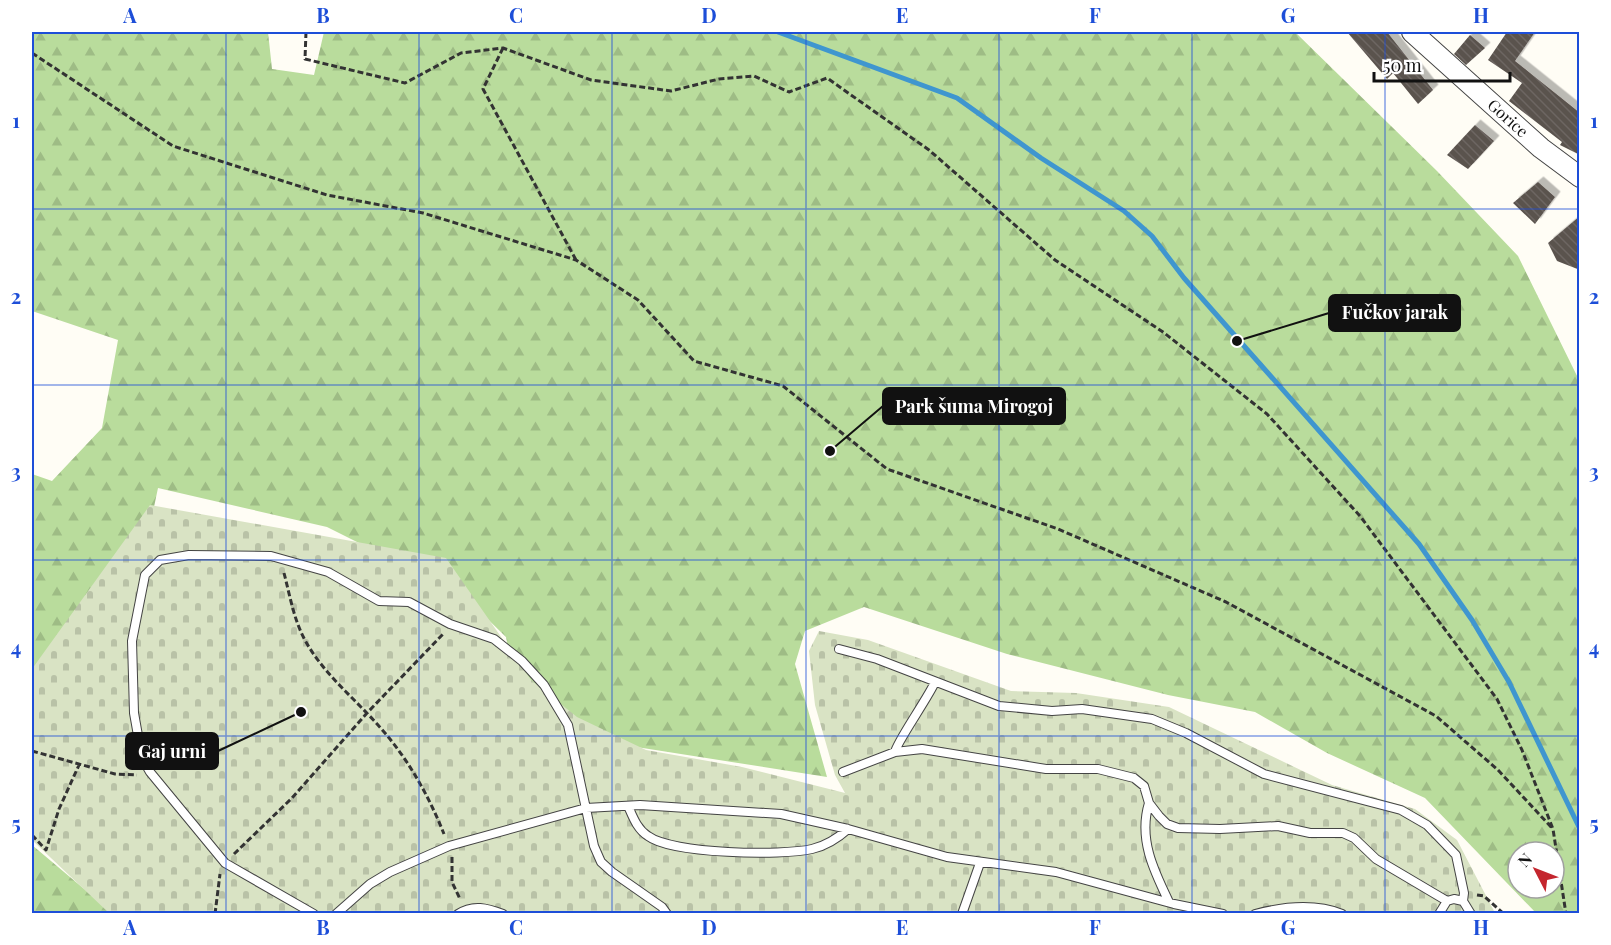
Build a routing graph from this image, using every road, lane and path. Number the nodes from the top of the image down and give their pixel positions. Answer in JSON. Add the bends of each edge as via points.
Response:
{"nodes":[{"id":1,"x":306,"y":32,"type":"edge"},
{"id":2,"x":1412,"y":32,"type":"edge"},
{"id":3,"x":503,"y":48,"type":"junction"},
{"id":4,"x":32,"y":53,"type":"edge"},
{"id":5,"x":1580,"y":177,"type":"edge"},
{"id":6,"x":576,"y":260,"type":"junction"},
{"id":7,"x":280,"y":558,"type":"junction"},
{"id":8,"x":450,"y":624,"type":"junction"},
{"id":9,"x":839,"y":649,"type":"dead end"},
{"id":10,"x":935,"y":682,"type":"junction"},
{"id":11,"x":367,"y":713,"type":"junction"},
{"id":12,"x":32,"y":751,"type":"edge"},
{"id":13,"x":895,"y":752,"type":"junction"},
{"id":14,"x":79,"y":765,"type":"junction"},
{"id":15,"x":150,"y":772,"type":"junction"},
{"id":16,"x":843,"y":772,"type":"dead end"},
{"id":17,"x":1149,"y":803,"type":"junction"},
{"id":18,"x":628,"y":806,"type":"junction"},
{"id":19,"x":586,"y":807,"type":"junction"},
{"id":20,"x":848,"y":829,"type":"junction"},
{"id":21,"x":1553,"y":829,"type":"junction"},
{"id":22,"x":32,"y":835,"type":"edge"},
{"id":23,"x":449,"y":846,"type":"junction"},
{"id":24,"x":980,"y":862,"type":"junction"},
{"id":25,"x":225,"y":863,"type":"junction"},
{"id":26,"x":1464,"y":897,"type":"junction"},
{"id":27,"x":1446,"y":901,"type":"junction"},
{"id":28,"x":1169,"y":902,"type":"junction"},
{"id":29,"x":461,"y":911,"type":"edge"},
{"id":30,"x":215,"y":914,"type":"edge"},
{"id":31,"x":314,"y":914,"type":"edge"},
{"id":32,"x":336,"y":914,"type":"edge"},
{"id":33,"x":503,"y":914,"type":"edge"},
{"id":34,"x":667,"y":914,"type":"edge"},
{"id":35,"x":962,"y":914,"type":"edge"},
{"id":36,"x":1223,"y":914,"type":"edge"},
{"id":37,"x":1255,"y":914,"type":"edge"},
{"id":38,"x":1342,"y":914,"type":"edge"},
{"id":39,"x":1439,"y":914,"type":"edge"},
{"id":40,"x":1471,"y":914,"type":"edge"},
{"id":41,"x":1504,"y":914,"type":"edge"},
{"id":42,"x":1566,"y":914,"type":"edge"}],
"edges":[{"from":1,"to":3,"type":"path","via":[[305,60],[405,83],[461,53]]},
{"from":2,"to":5,"type":"street","name":"Gorice","via":[[1541,148]]},
{"from":3,"to":6,"type":"path","via":[[483,89]]},
{"from":3,"to":21,"type":"path","via":[[591,80],[671,91],[719,79],[754,76],[789,92],[827,78],[929,150],[1055,260],[1163,332],[1282,430],[1360,516],[1497,699]]},
{"from":4,"to":6,"type":"path","via":[[173,147],[327,195],[423,213]]},
{"from":6,"to":21,"type":"path","via":[[638,300],[694,361],[783,386],[887,469],[1058,529],[1226,602],[1436,716],[1498,771]]},
{"from":7,"to":8,"type":"lane","via":[[328,572],[379,601],[409,602]]},
{"from":7,"to":11,"type":"path","via":[[305,640],[316,659]]},
{"from":7,"to":15,"type":"lane","via":[[189,555],[160,560],[145,575],[132,641],[134,713],[142,758]]},
{"from":8,"to":11,"type":"path","via":[[438,642]]},
{"from":8,"to":19,"type":"lane","via":[[494,639],[544,685],[568,725]]},
{"from":9,"to":10,"type":"lane"},
{"from":10,"to":13,"type":"lane"},
{"from":10,"to":26,"type":"lane","via":[[999,706],[1052,711],[1082,709],[1152,719],[1264,774],[1401,810],[1427,825],[1456,855]]},
{"from":11,"to":23,"type":"path","via":[[412,768]]},
{"from":11,"to":25,"type":"path","via":[[292,798]]},
{"from":12,"to":14,"type":"path"},
{"from":13,"to":16,"type":"lane"},
{"from":13,"to":17,"type":"lane","via":[[922,749],[1046,769],[1098,769],[1134,778],[1144,786]]},
{"from":14,"to":15,"type":"path","via":[[134,776]]},
{"from":14,"to":22,"type":"path","via":[[46,850]]},
{"from":15,"to":25,"type":"lane"},
{"from":17,"to":27,"type":"lane","via":[[1167,824],[1178,828],[1278,825],[1310,833],[1343,833],[1354,838],[1376,860]]},
{"from":17,"to":28,"type":"lane","via":[[1145,837],[1149,858]]},
{"from":18,"to":19,"type":"lane"},
{"from":18,"to":20,"type":"lane","via":[[781,814]]},
{"from":18,"to":20,"type":"lane","via":[[638,827],[649,838],[723,854],[812,849],[838,838]]},
{"from":19,"to":23,"type":"lane"},
{"from":19,"to":34,"type":"lane","via":[[601,862]]},
{"from":20,"to":24,"type":"lane","via":[[947,857]]},
{"from":21,"to":42,"type":"path"},
{"from":23,"to":29,"type":"path","via":[[452,882]]},
{"from":23,"to":32,"type":"lane","via":[[370,884]]},
{"from":24,"to":28,"type":"lane","via":[[1056,872]]},
{"from":24,"to":35,"type":"lane"},
{"from":25,"to":30,"type":"path","via":[[218,878]]},
{"from":25,"to":31,"type":"lane"},
{"from":26,"to":27,"type":"lane"},
{"from":26,"to":40,"type":"lane"},
{"from":26,"to":41,"type":"path","via":[[1484,896]]},
{"from":27,"to":39,"type":"lane"},
{"from":28,"to":36,"type":"lane"},
{"from":29,"to":33,"type":"lane","via":[[484,907]]},
{"from":37,"to":38,"type":"lane","via":[[1300,907],[1331,909]]}]}
